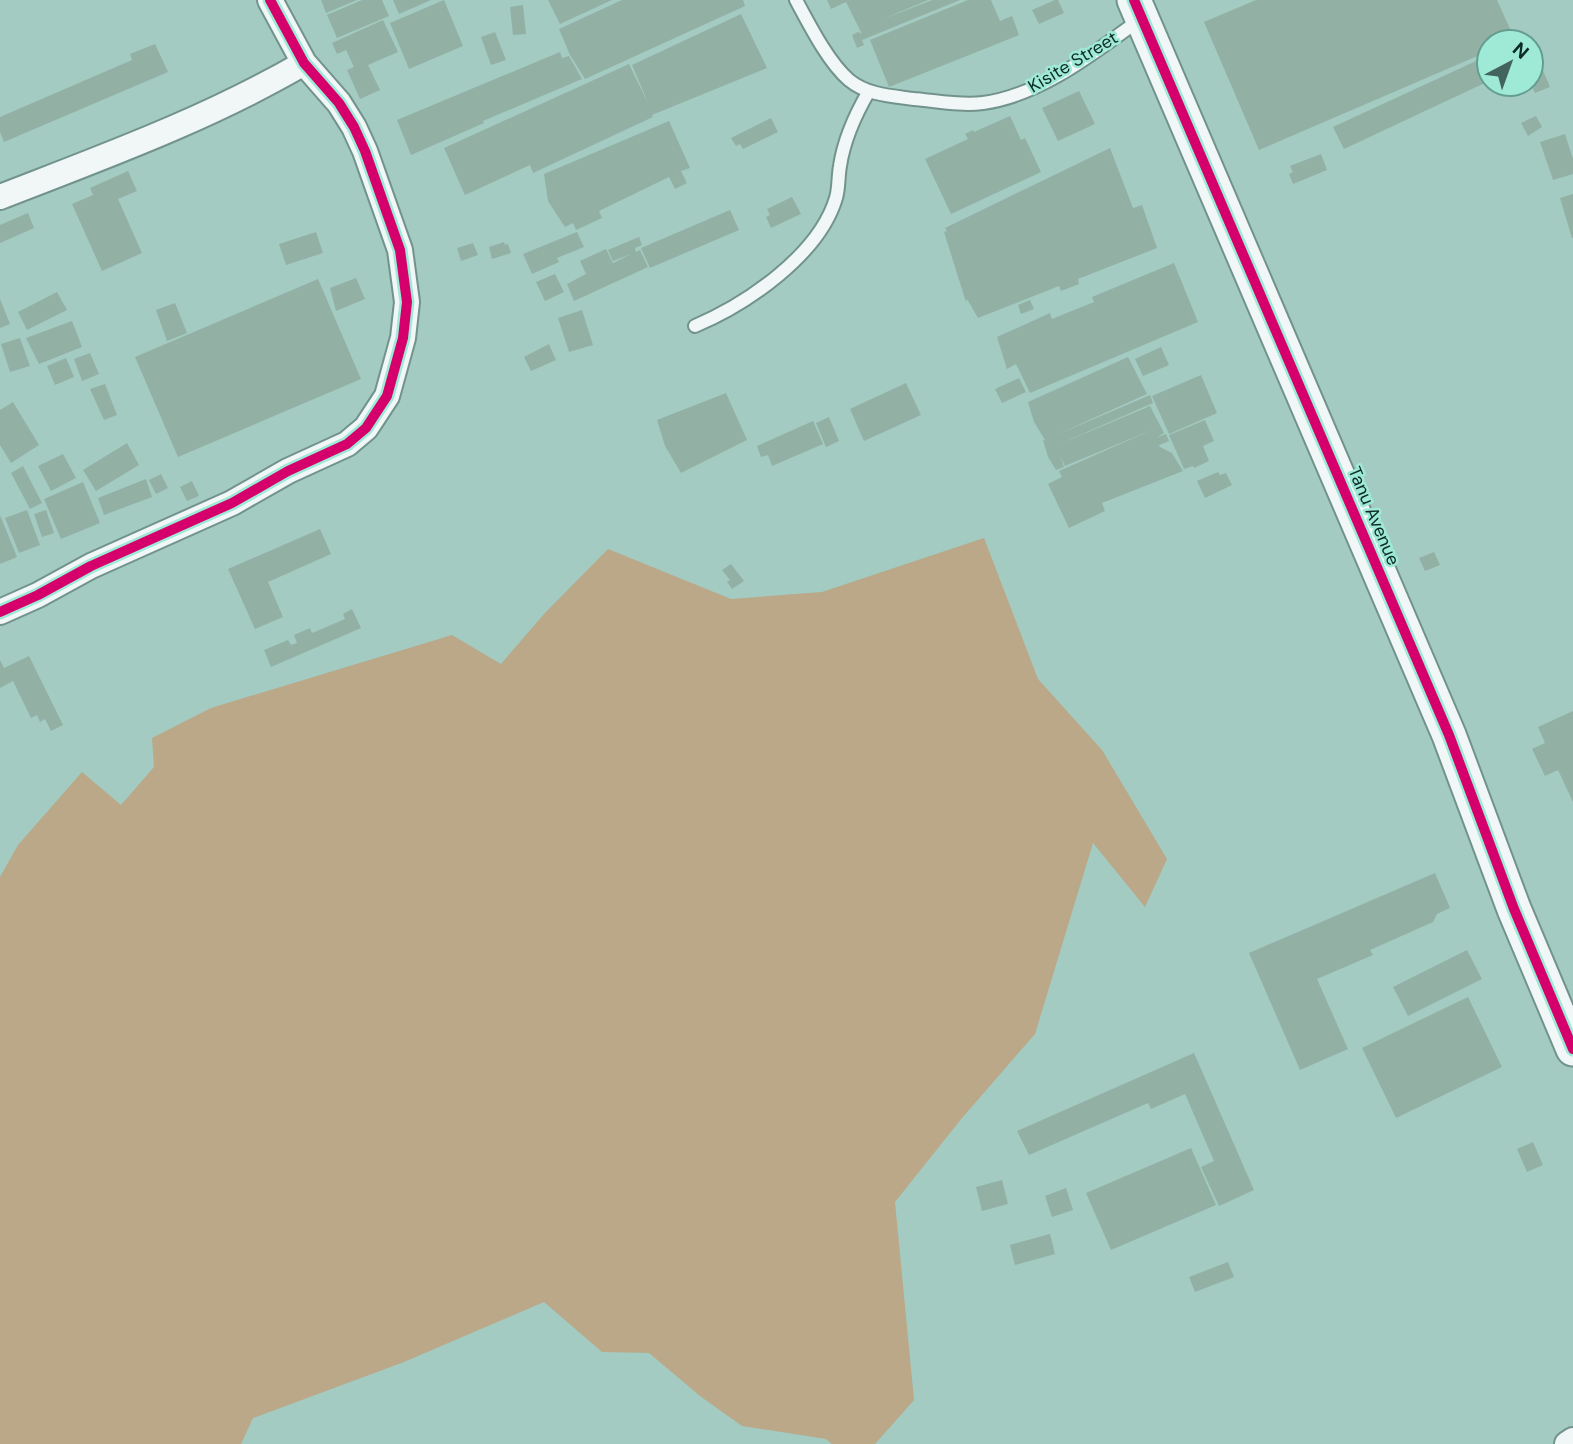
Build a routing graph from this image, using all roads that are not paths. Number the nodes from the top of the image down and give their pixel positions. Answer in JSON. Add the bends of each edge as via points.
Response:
{"nodes":[{"id":1,"x":270,"y":0,"type":"edge"},
{"id":2,"x":796,"y":0,"type":"edge"},
{"id":3,"x":1138,"y":9,"type":"edge"},
{"id":4,"x":304,"y":63,"type":"junction"},
{"id":5,"x":869,"y":91,"type":"junction"},
{"id":6,"x":0,"y":197,"type":"edge"},
{"id":7,"x":695,"y":326,"type":"dead end"},
{"id":8,"x":0,"y":612,"type":"edge"},
{"id":9,"x":1573,"y":1049,"type":"edge"},
{"id":10,"x":1573,"y":1440,"type":"edge"},
{"id":11,"x":1567,"y":1444,"type":"edge"}],
"edges":[{"from":1,"to":4,"type":"street"},
{"from":2,"to":5,"type":"lane","name":"Kisite Street","via":[[841,73]]},
{"from":3,"to":5,"type":"lane","name":"Kisite Street","via":[[1097,51],[1031,89],[996,101],[960,104]]},
{"from":3,"to":9,"type":"street","name":"Tanu Avenue","via":[[1449,735]]},
{"from":4,"to":6,"type":"street","via":[[162,134]]},
{"from":4,"to":8,"type":"street","via":[[355,127],[400,250],[407,302],[403,338],[387,396],[366,428],[346,444]]},
{"from":5,"to":7,"type":"lane","via":[[848,132],[837,196],[817,235],[755,293]]},
{"from":10,"to":11,"type":"street"}]}
